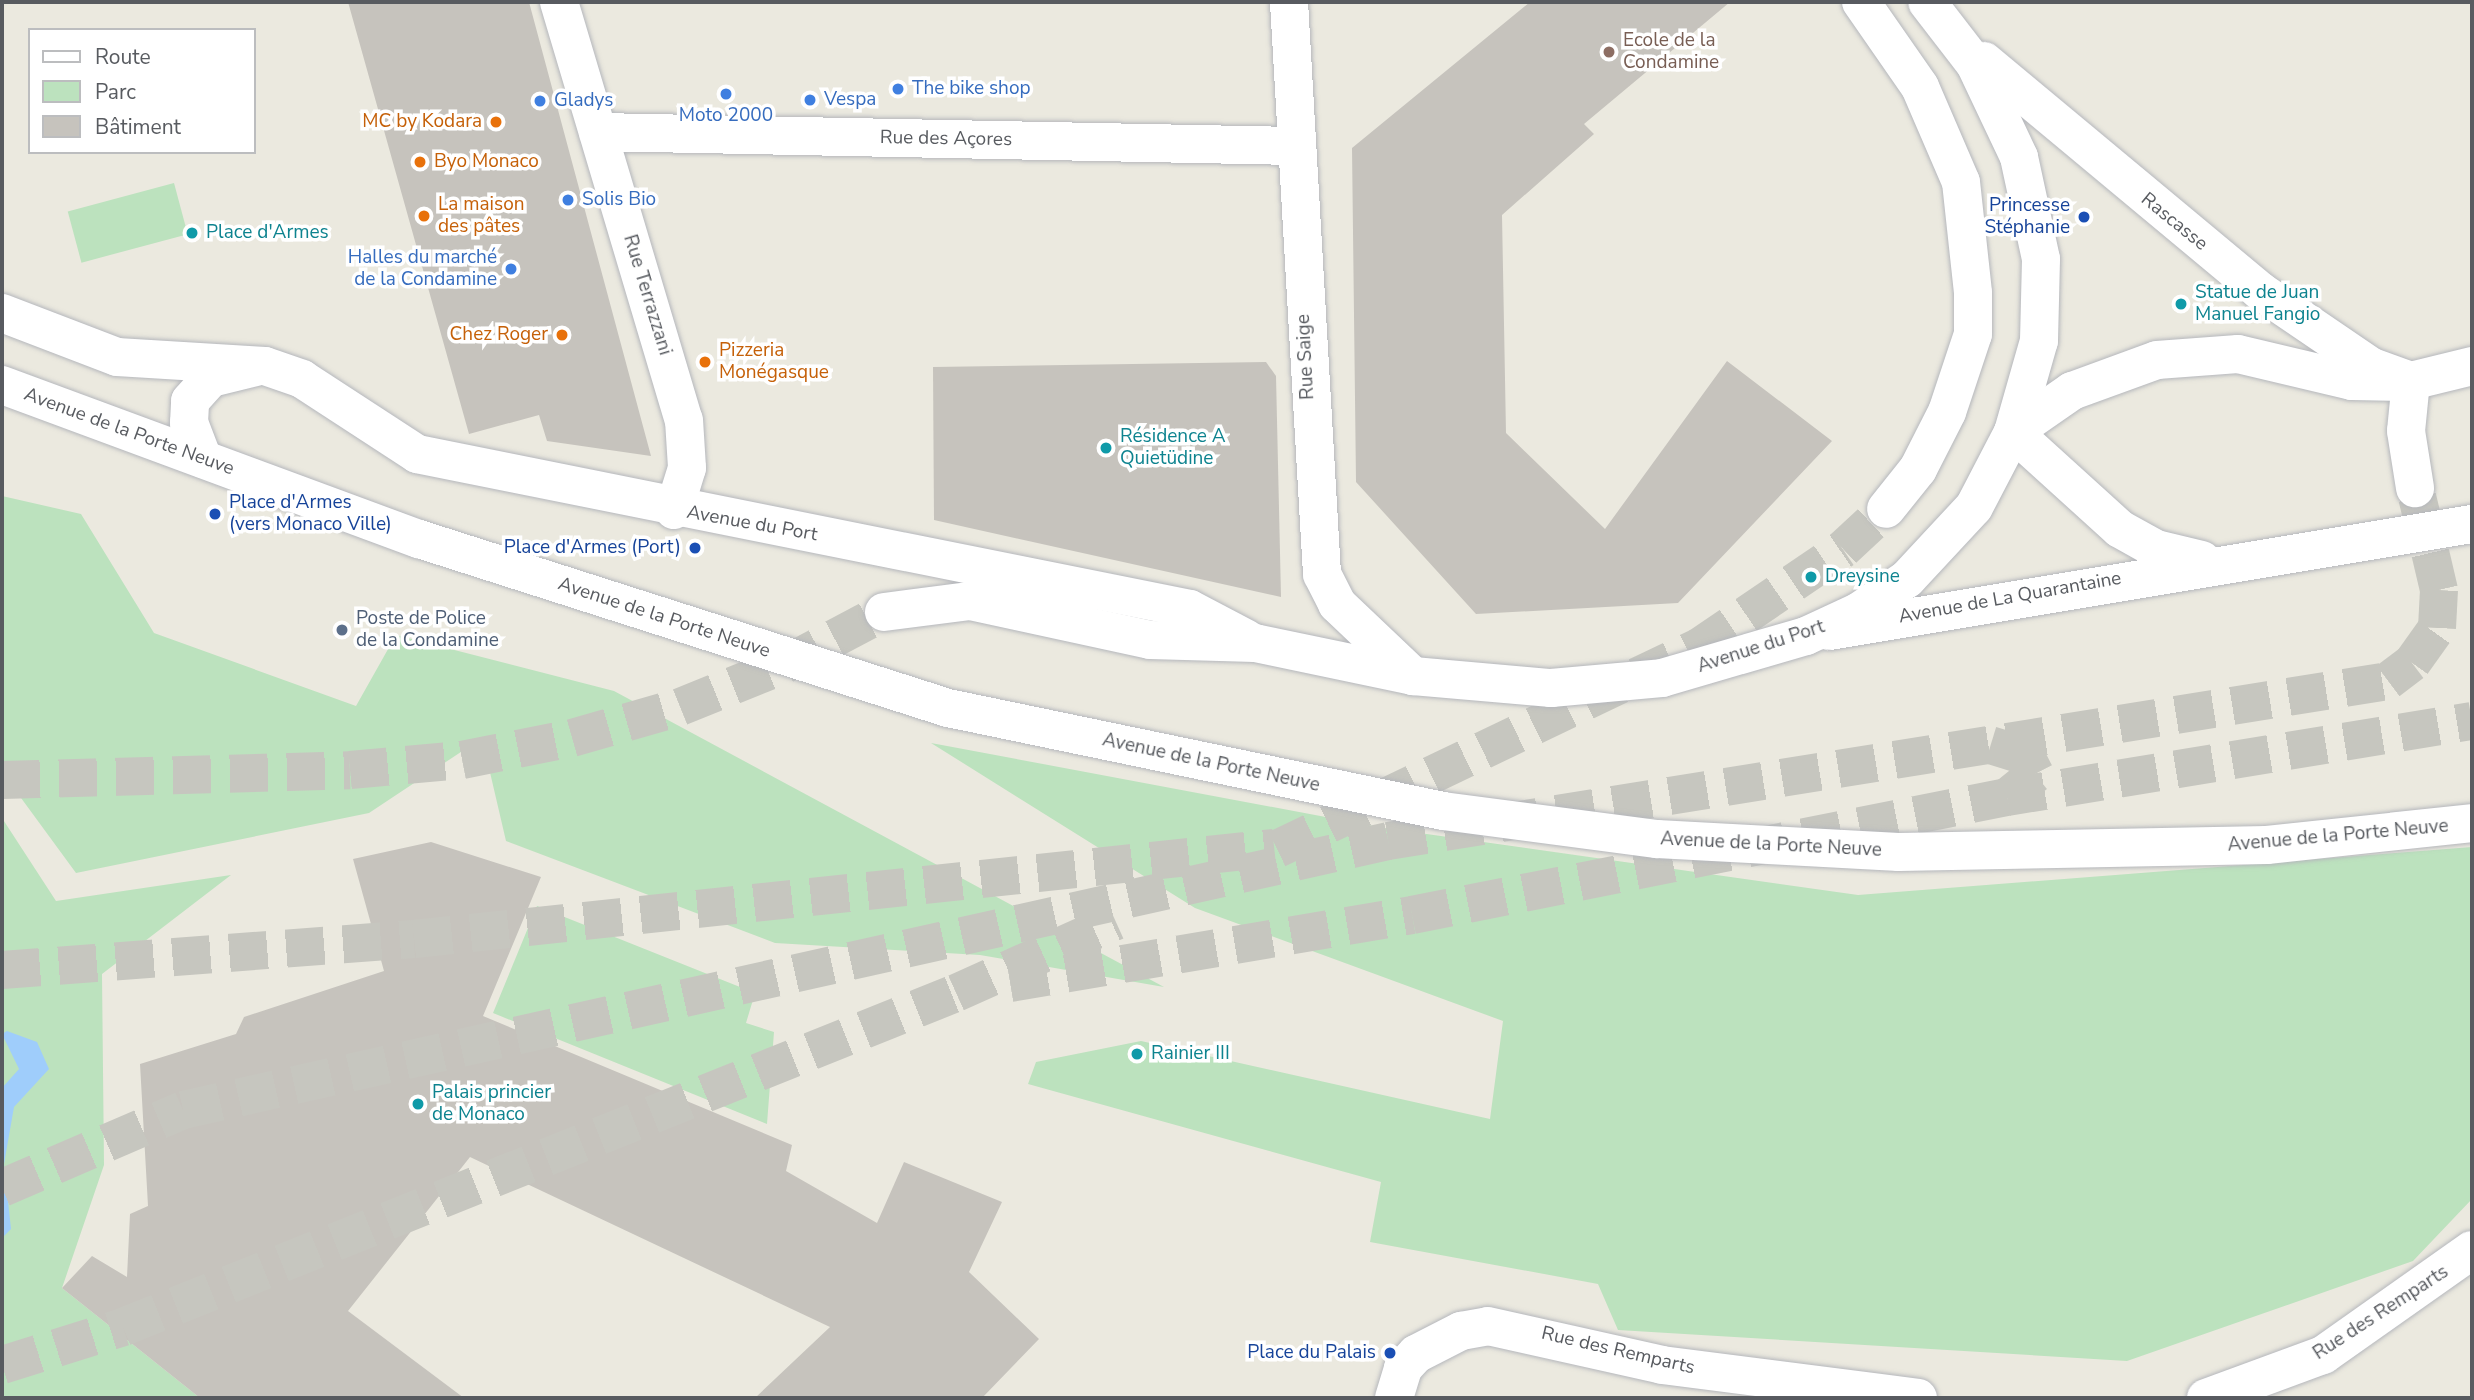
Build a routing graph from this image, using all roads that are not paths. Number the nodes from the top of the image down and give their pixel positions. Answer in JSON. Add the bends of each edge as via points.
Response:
{"nodes":[{"id":1,"x":559,"y":2,"type":"edge"},
{"id":2,"x":1289,"y":2,"type":"edge"},
{"id":3,"x":1861,"y":2,"type":"edge"},
{"id":4,"x":1927,"y":2,"type":"edge"},
{"id":5,"x":1955,"y":36,"type":"junction"},
{"id":6,"x":598,"y":132,"type":"junction"},
{"id":7,"x":1293,"y":146,"type":"junction"},
{"id":8,"x":2260,"y":291,"type":"junction"},
{"id":9,"x":2,"y":313,"type":"edge"},
{"id":10,"x":2238,"y":354,"type":"junction"},
{"id":11,"x":265,"y":366,"type":"junction"},
{"id":12,"x":2472,"y":366,"type":"edge"},
{"id":13,"x":2411,"y":381,"type":"junction"},
{"id":14,"x":2,"y":385,"type":"edge"},
{"id":15,"x":2013,"y":432,"type":"junction"},
{"id":16,"x":203,"y":459,"type":"junction"},
{"id":17,"x":2415,"y":488,"type":"tunnel mouth"},
{"id":18,"x":1886,"y":509,"type":"tunnel mouth"},
{"id":19,"x":674,"y":510,"type":"junction"},
{"id":20,"x":2472,"y":524,"type":"edge"},
{"id":21,"x":2215,"y":562,"type":"junction"},
{"id":22,"x":884,"y":612,"type":"tunnel mouth"},
{"id":23,"x":1807,"y":636,"type":"junction"},
{"id":24,"x":1255,"y":643,"type":"junction"},
{"id":25,"x":1413,"y":676,"type":"junction"},
{"id":26,"x":2472,"y":823,"type":"edge"},
{"id":27,"x":2472,"y":1250,"type":"edge"},
{"id":28,"x":1394,"y":1398,"type":"edge"},
{"id":29,"x":1918,"y":1398,"type":"edge"},
{"id":30,"x":2206,"y":1398,"type":"edge"}],
"edges":[{"from":1,"to":6,"type":"street","name":"Rue Terrazzani"},
{"from":2,"to":7,"type":"street","name":"Rue Saige"},
{"from":3,"to":18,"type":"street","via":[[1920,87],[1961,182],[1973,293],[1973,334],[1947,412],[1918,469]]},
{"from":4,"to":5,"type":"street","name":"Avenue du Port"},
{"from":5,"to":8,"type":"street","name":"Rascasse"},
{"from":5,"to":15,"type":"street","name":"Avenue du Port","via":[[2007,125],[2036,224],[2043,294],[2039,341]]},
{"from":6,"to":7,"type":"street","name":"Rue des Açores"},
{"from":6,"to":19,"type":"street","name":"Rue Terrazzani","via":[[684,420],[687,468]]},
{"from":7,"to":25,"type":"street","name":"Rue Saige","via":[[1322,574],[1337,604]]},
{"from":8,"to":10,"type":"street","via":[[2263,328]]},
{"from":8,"to":13,"type":"street","name":"Rascasse","via":[[2372,367]]},
{"from":9,"to":11,"type":"street","name":"Avenue du Port","via":[[117,357]]},
{"from":10,"to":13,"type":"street","via":[[2352,382]]},
{"from":10,"to":15,"type":"street","via":[[2157,360],[2113,373],[2072,391]]},
{"from":11,"to":16,"type":"street","via":[[211,378],[190,401],[189,423]]},
{"from":11,"to":19,"type":"street","name":"Avenue du Port","via":[[302,379],[418,454]]},
{"from":12,"to":13,"type":"street"},
{"from":13,"to":17,"type":"street","via":[[2406,431]]},
{"from":14,"to":16,"type":"street","name":"Avenue de la Porte Neuve"},
{"from":15,"to":21,"type":"street","name":"Avenue de La Quarantaine","via":[[2120,530],[2156,550]]},
{"from":15,"to":23,"type":"street","name":"Avenue du Port","via":[[1974,507],[1948,540],[1868,606]]},
{"from":16,"to":26,"type":"street","name":"Avenue de la Porte Neuve","via":[[419,540],[948,708],[1443,811],[1657,839],[1899,852],[2267,845]]},
{"from":19,"to":24,"type":"street","name":"Avenue du Port","via":[[1190,609]]},
{"from":20,"to":21,"type":"street","name":"Avenue de La Quarantaine"},
{"from":21,"to":23,"type":"street","name":"Avenue de La Quarantaine"},
{"from":22,"to":24,"type":"street","name":"Avenue du Port","via":[[970,601],[1150,640]]},
{"from":23,"to":25,"type":"street","name":"Avenue du Port","via":[[1662,678],[1607,687],[1482,685]]},
{"from":24,"to":25,"type":"street","name":"Avenue du Port"},
{"from":27,"to":30,"type":"street","name":"Rue des Remparts","via":[[2323,1355]]},
{"from":28,"to":29,"type":"street","name":"Rue des Remparts","via":[[1403,1368],[1416,1354],[1461,1331],[1488,1326],[1662,1365]]}]}
